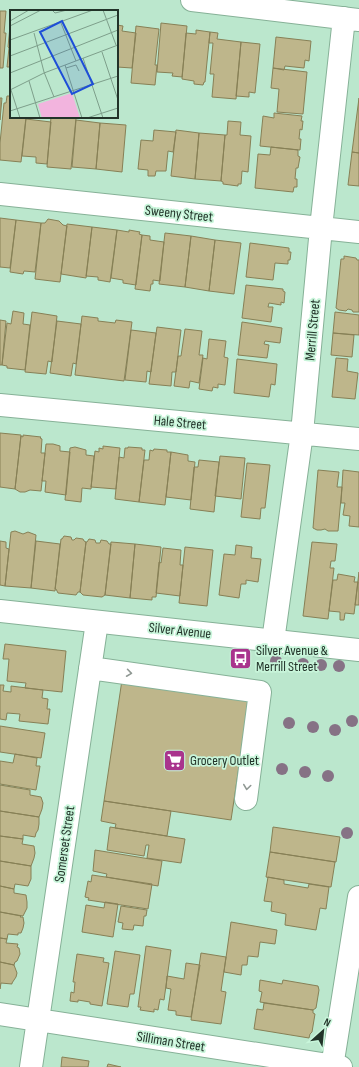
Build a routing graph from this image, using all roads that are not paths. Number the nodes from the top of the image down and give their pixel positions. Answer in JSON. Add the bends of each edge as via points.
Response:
{"nodes":[{"id":1,"x":192,"y":0,"type":"edge"},
{"id":2,"x":351,"y":19,"type":"edge"},
{"id":3,"x":0,"y":194,"type":"edge"},
{"id":4,"x":321,"y":228,"type":"junction"},
{"id":5,"x":359,"y":232,"type":"edge"},
{"id":6,"x":0,"y":405,"type":"edge"},
{"id":7,"x":302,"y":433,"type":"junction"},
{"id":8,"x":359,"y":439,"type":"edge"},
{"id":9,"x":0,"y":611,"type":"edge"},
{"id":10,"x":97,"y":622,"type":"junction"},
{"id":11,"x":273,"y":640,"type":"junction"},
{"id":12,"x":359,"y":650,"type":"edge"},
{"id":13,"x":90,"y":668,"type":"junction"},
{"id":14,"x":246,"y":798,"type":"dead end"},
{"id":15,"x":359,"y":897,"type":"edge"},
{"id":16,"x":0,"y":1014,"type":"edge"},
{"id":17,"x":38,"y":1020,"type":"junction"},
{"id":18,"x":30,"y":1067,"type":"edge"},
{"id":19,"x":335,"y":1067,"type":"edge"}],
"edges":[{"from":1,"to":2,"type":"street"},
{"from":2,"to":4,"type":"street","name":"Merrill Street"},
{"from":3,"to":4,"type":"street","name":"Sweeny Street"},
{"from":4,"to":5,"type":"street","name":"Sweeny Street"},
{"from":4,"to":7,"type":"street","name":"Merrill Street"},
{"from":6,"to":7,"type":"street","name":"Hale Street"},
{"from":7,"to":8,"type":"street","name":"Hale Street"},
{"from":7,"to":11,"type":"street","name":"Merrill Street"},
{"from":9,"to":10,"type":"street","name":"Silver Avenue"},
{"from":10,"to":11,"type":"street","name":"Silver Avenue"},
{"from":10,"to":13,"type":"street","name":"Somerset Street"},
{"from":11,"to":12,"type":"street","name":"Silver Avenue"},
{"from":13,"to":14,"type":"street","one_way":true,"via":[[260,692]]},
{"from":13,"to":17,"type":"street","name":"Somerset Street"},
{"from":15,"to":19,"type":"street"},
{"from":16,"to":17,"type":"street","name":"Silliman Street"},
{"from":17,"to":18,"type":"street","name":"Somerset Street"},
{"from":17,"to":19,"type":"street","name":"Silliman Street"}]}
